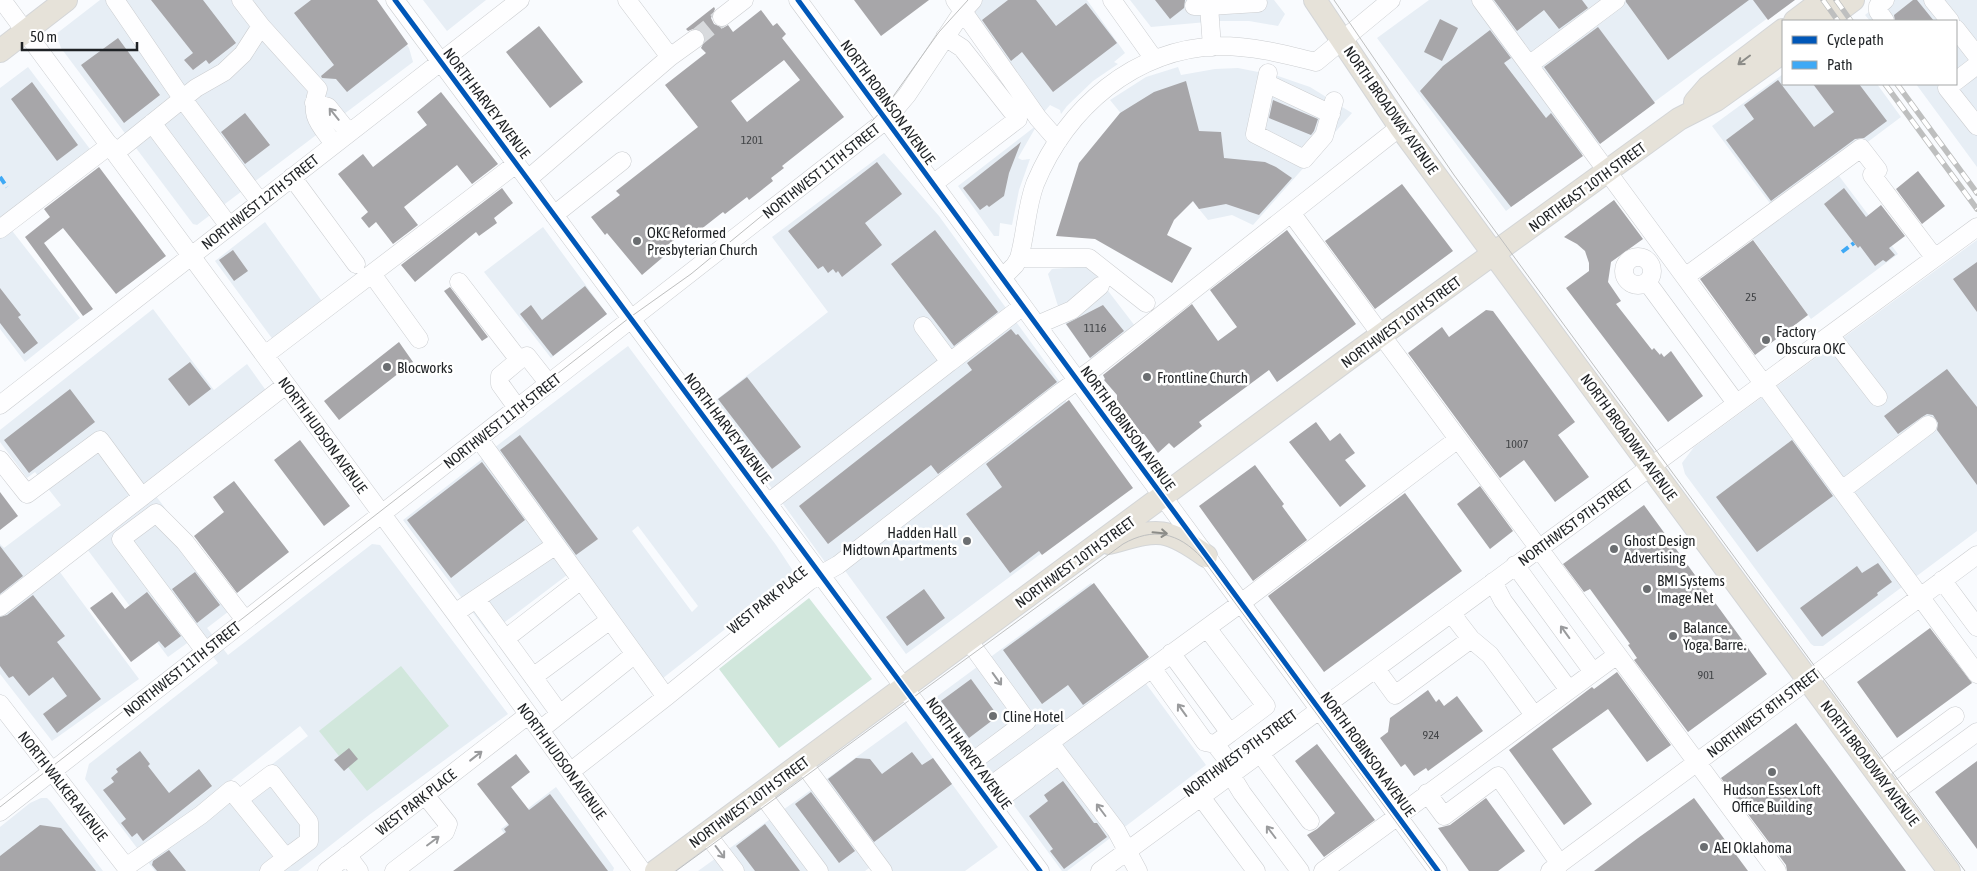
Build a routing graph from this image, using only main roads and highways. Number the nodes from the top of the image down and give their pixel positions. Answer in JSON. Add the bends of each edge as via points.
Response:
{"nodes":[{"id":1,"x":66,"y":0,"type":"edge"},
{"id":2,"x":1314,"y":0,"type":"edge"},
{"id":3,"x":1823,"y":0,"type":"edge"},
{"id":4,"x":1853,"y":0,"type":"edge"},
{"id":5,"x":1796,"y":20,"type":"edge"},
{"id":6,"x":1826,"y":20,"type":"edge"},
{"id":7,"x":1782,"y":31,"type":"edge"},
{"id":8,"x":0,"y":51,"type":"edge"},
{"id":9,"x":1782,"y":53,"type":"edge"},
{"id":10,"x":1679,"y":119,"type":"junction"},
{"id":11,"x":1495,"y":254,"type":"junction"},
{"id":12,"x":1096,"y":547,"type":"junction"},
{"id":13,"x":1206,"y":556,"type":"road end"},
{"id":14,"x":656,"y":871,"type":"edge"},
{"id":15,"x":1949,"y":871,"type":"edge"}],
"edges":[{"from":1,"to":8,"type":"main road"},
{"from":2,"to":11,"type":"main road","name":"NORTH BROADWAY AVENUE","via":[[1400,127]]},
{"from":3,"to":5,"type":"main road"},
{"from":4,"to":6,"type":"main road"},
{"from":7,"to":10,"type":"main road","name":"NORTHEAST 10TH STREET","one_way":true,"via":[[1708,88]]},
{"from":9,"to":10,"type":"main road","name":"NORTHEAST 10TH STREET","via":[[1716,100]]},
{"from":10,"to":11,"type":"main road","name":"NORTHEAST 10TH STREET"},
{"from":11,"to":12,"type":"main road","name":"NORTHWEST 10TH STREET"},
{"from":11,"to":15,"type":"main road","name":"NORTH BROADWAY AVENUE"},
{"from":12,"to":13,"type":"main road","one_way":true,"via":[[1141,534],[1162,533],[1184,540]]},
{"from":12,"to":14,"type":"main road","name":"NORTHWEST 10TH STREET"}]}
